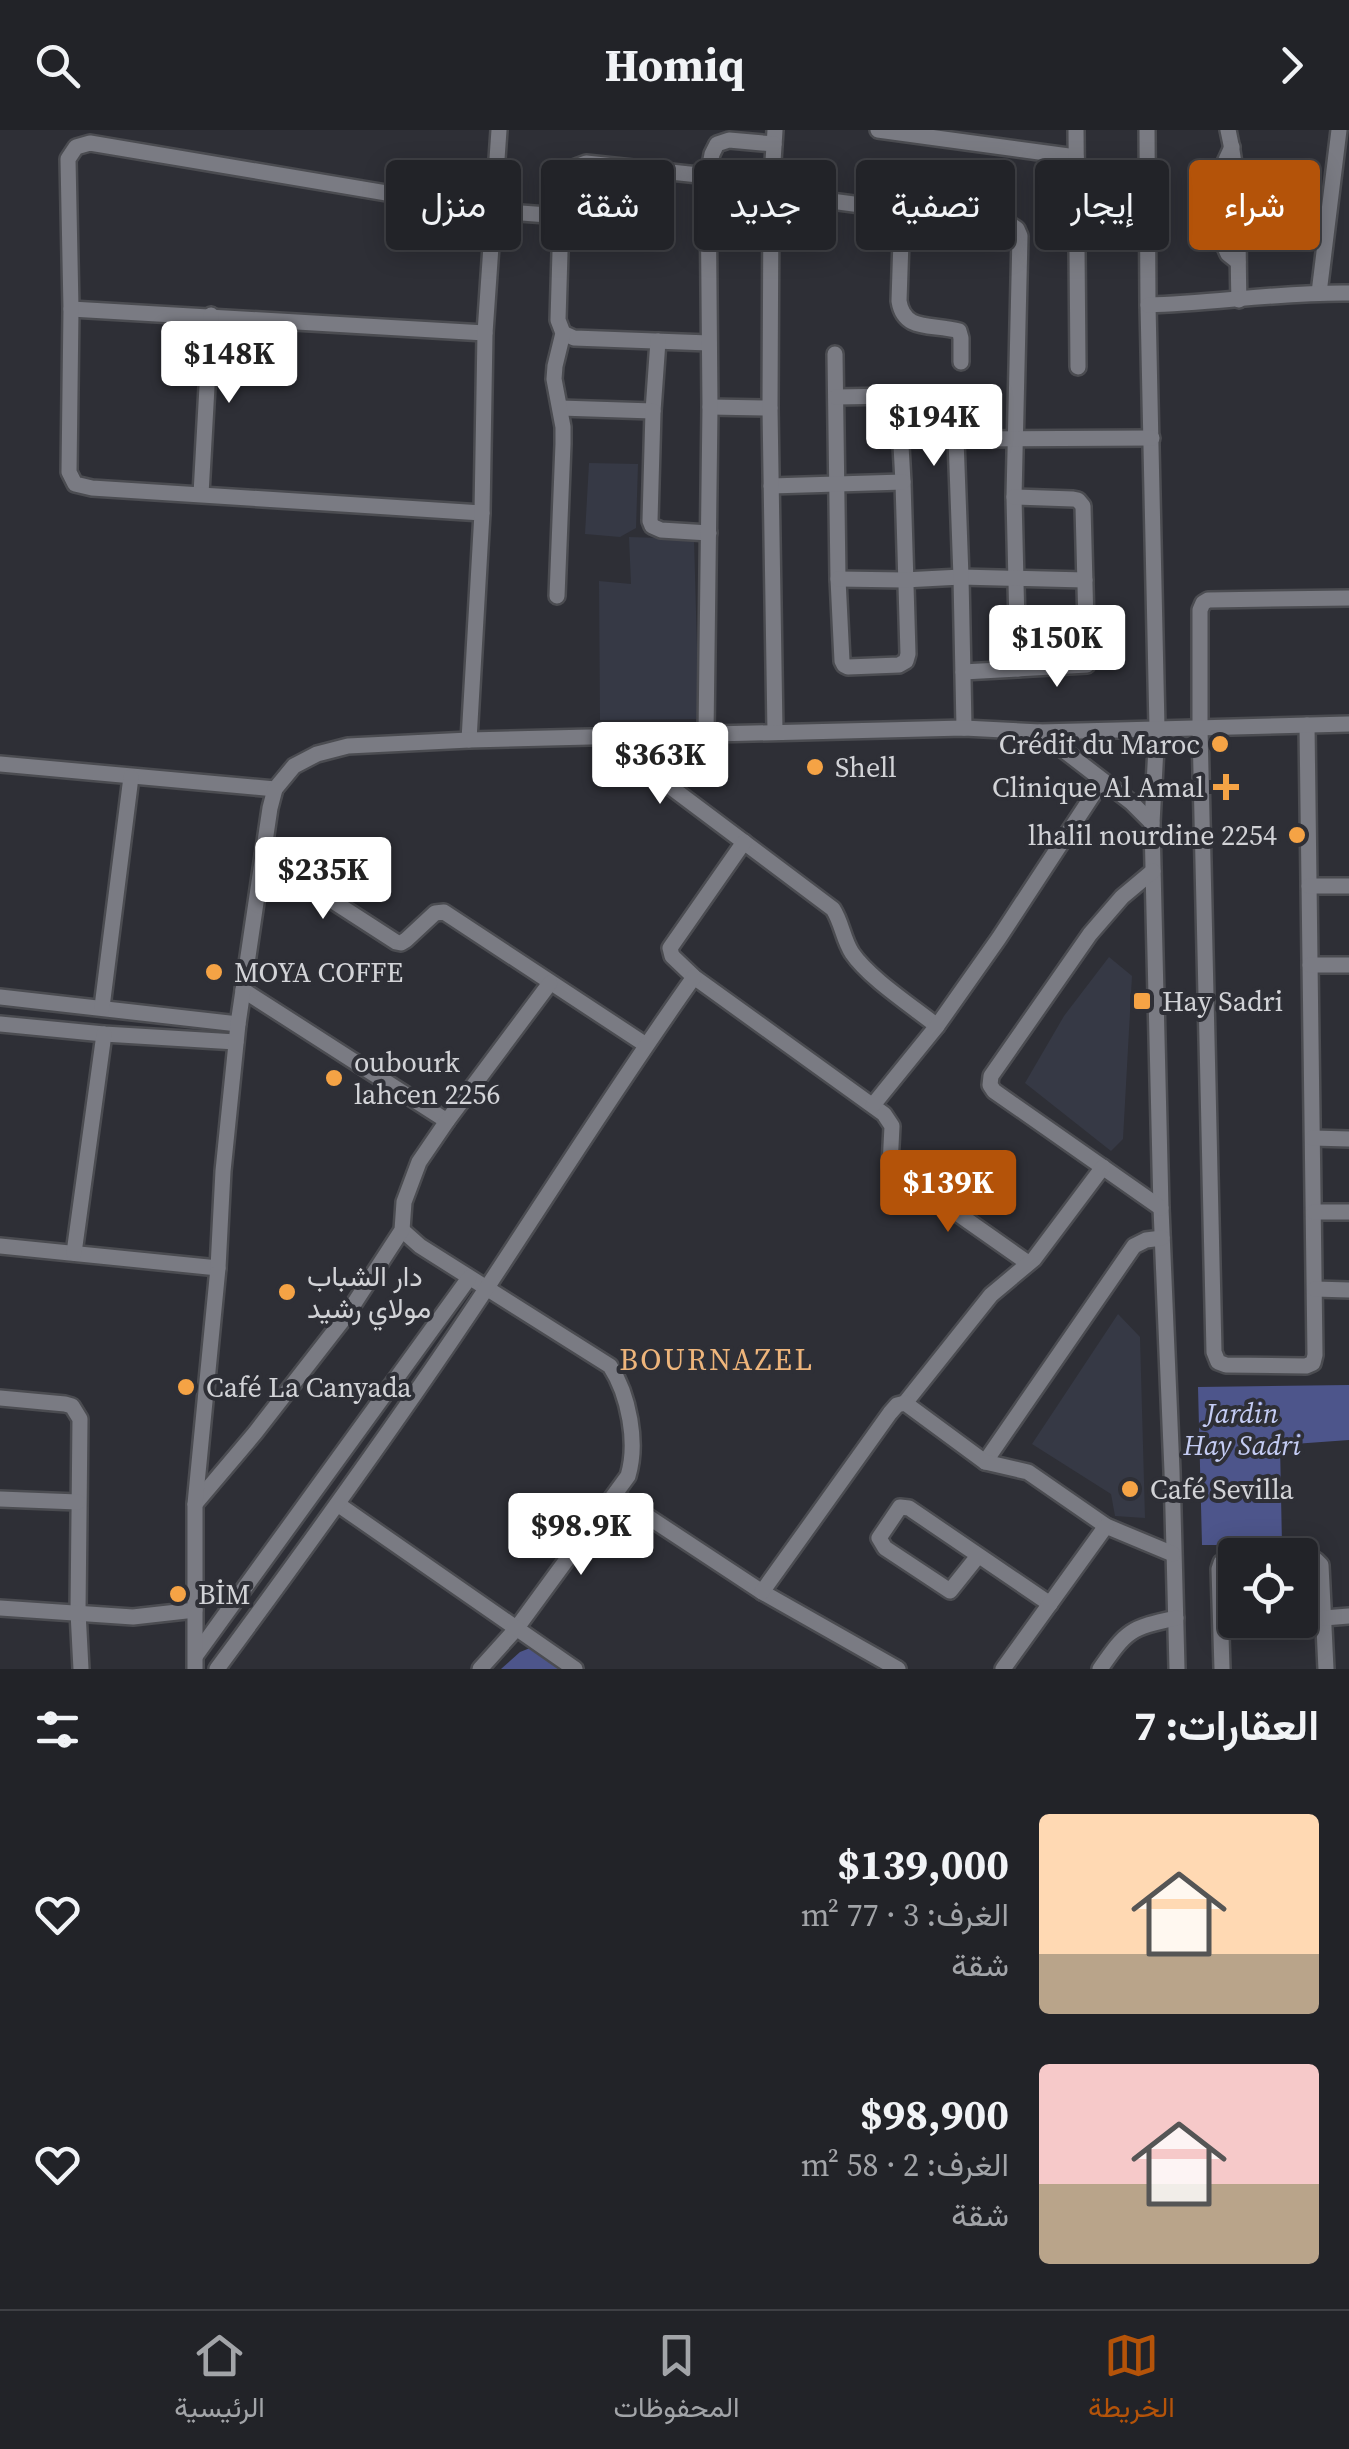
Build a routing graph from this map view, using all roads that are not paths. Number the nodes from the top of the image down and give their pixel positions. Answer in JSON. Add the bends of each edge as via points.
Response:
{"nodes":[{"id":1,"x":499,"y":130,"type":"edge"},
{"id":2,"x":878,"y":130,"type":"edge"},
{"id":3,"x":1076,"y":130,"type":"edge"},
{"id":4,"x":1147,"y":130,"type":"edge"},
{"id":5,"x":1228,"y":130,"type":"edge"},
{"id":6,"x":1338,"y":130,"type":"edge"},
{"id":7,"x":774,"y":137,"type":"edge"},
{"id":8,"x":1076,"y":158,"type":"junction"},
{"id":9,"x":497,"y":160,"type":"edge"},
{"id":10,"x":711,"y":160,"type":"edge"},
{"id":11,"x":386,"y":193,"type":"edge"},
{"id":12,"x":1330,"y":198,"type":"junction"},
{"id":13,"x":1349,"y":200,"type":"edge"},
{"id":14,"x":1015,"y":227,"type":"edge"},
{"id":15,"x":490,"y":250,"type":"edge"},
{"id":16,"x":560,"y":250,"type":"edge"},
{"id":17,"x":708,"y":250,"type":"edge"},
{"id":18,"x":771,"y":250,"type":"edge"},
{"id":19,"x":901,"y":250,"type":"edge"},
{"id":20,"x":1318,"y":292,"type":"junction"},
{"id":21,"x":1349,"y":293,"type":"edge"},
{"id":22,"x":1239,"y":300,"type":"junction"},
{"id":23,"x":1148,"y":305,"type":"junction"},
{"id":24,"x":70,"y":308,"type":"junction"},
{"id":25,"x":211,"y":316,"type":"junction"},
{"id":26,"x":485,"y":332,"type":"junction"},
{"id":27,"x":563,"y":333,"type":"junction"},
{"id":28,"x":658,"y":340,"type":"junction"},
{"id":29,"x":709,"y":342,"type":"junction"},
{"id":30,"x":834,"y":354,"type":"dead end"},
{"id":31,"x":962,"y":362,"type":"dead end"},
{"id":32,"x":1078,"y":367,"type":"dead end"},
{"id":33,"x":897,"y":396,"type":"junction"},
{"id":34,"x":836,"y":397,"type":"junction"},
{"id":35,"x":710,"y":407,"type":"junction"},
{"id":36,"x":560,"y":408,"type":"junction"},
{"id":37,"x":770,"y":408,"type":"junction"},
{"id":38,"x":653,"y":411,"type":"junction"},
{"id":39,"x":1152,"y":438,"type":"junction"},
{"id":40,"x":956,"y":439,"type":"junction"},
{"id":41,"x":1016,"y":440,"type":"junction"},
{"id":42,"x":902,"y":482,"type":"junction"},
{"id":43,"x":838,"y":483,"type":"junction"},
{"id":44,"x":771,"y":486,"type":"junction"},
{"id":45,"x":201,"y":494,"type":"junction"},
{"id":46,"x":1014,"y":498,"type":"junction"},
{"id":47,"x":482,"y":513,"type":"junction"},
{"id":48,"x":710,"y":533,"type":"junction"},
{"id":49,"x":961,"y":577,"type":"junction"},
{"id":50,"x":838,"y":579,"type":"junction"},
{"id":51,"x":1016,"y":579,"type":"junction"},
{"id":52,"x":904,"y":580,"type":"junction"},
{"id":53,"x":1084,"y":580,"type":"junction"},
{"id":54,"x":557,"y":596,"type":"dead end"},
{"id":55,"x":1349,"y":598,"type":"edge"},
{"id":56,"x":1018,"y":669,"type":"junction"},
{"id":57,"x":963,"y":672,"type":"junction"},
{"id":58,"x":1349,"y":724,"type":"edge"},
{"id":59,"x":1307,"y":725,"type":"junction"},
{"id":60,"x":964,"y":728,"type":"junction"},
{"id":61,"x":1156,"y":728,"type":"junction"},
{"id":62,"x":1200,"y":728,"type":"junction"},
{"id":63,"x":774,"y":732,"type":"junction"},
{"id":64,"x":1040,"y":732,"type":"junction"},
{"id":65,"x":706,"y":734,"type":"junction"},
{"id":66,"x":604,"y":737,"type":"junction"},
{"id":67,"x":468,"y":740,"type":"junction"},
{"id":68,"x":0,"y":764,"type":"edge"},
{"id":69,"x":131,"y":777,"type":"junction"},
{"id":70,"x":1102,"y":780,"type":"junction"},
{"id":71,"x":275,"y":789,"type":"junction"},
{"id":72,"x":1152,"y":823,"type":"junction"},
{"id":73,"x":744,"y":842,"type":"junction"},
{"id":74,"x":263,"y":856,"type":"junction"},
{"id":75,"x":1153,"y":871,"type":"junction"},
{"id":76,"x":1310,"y":886,"type":"junction"},
{"id":77,"x":1349,"y":886,"type":"edge"},
{"id":78,"x":1310,"y":964,"type":"junction"},
{"id":79,"x":1349,"y":965,"type":"edge"},
{"id":80,"x":694,"y":978,"type":"junction"},
{"id":81,"x":550,"y":983,"type":"junction"},
{"id":82,"x":244,"y":990,"type":"junction"},
{"id":83,"x":0,"y":997,"type":"edge"},
{"id":84,"x":102,"y":1007,"type":"junction"},
{"id":85,"x":0,"y":1024,"type":"edge"},
{"id":86,"x":238,"y":1024,"type":"junction"},
{"id":87,"x":936,"y":1026,"type":"junction"},
{"id":88,"x":104,"y":1034,"type":"junction"},
{"id":89,"x":236,"y":1042,"type":"junction"},
{"id":90,"x":646,"y":1045,"type":"junction"},
{"id":91,"x":873,"y":1105,"type":"junction"},
{"id":92,"x":447,"y":1121,"type":"junction"},
{"id":93,"x":1313,"y":1138,"type":"junction"},
{"id":94,"x":1349,"y":1139,"type":"edge"},
{"id":95,"x":1103,"y":1166,"type":"junction"},
{"id":96,"x":1160,"y":1208,"type":"junction"},
{"id":97,"x":1314,"y":1212,"type":"junction"},
{"id":98,"x":1349,"y":1212,"type":"edge"},
{"id":99,"x":402,"y":1230,"type":"junction"},
{"id":100,"x":1162,"y":1238,"type":"junction"},
{"id":101,"x":0,"y":1246,"type":"edge"},
{"id":102,"x":74,"y":1253,"type":"junction"},
{"id":103,"x":1028,"y":1263,"type":"junction"},
{"id":104,"x":218,"y":1268,"type":"junction"},
{"id":105,"x":469,"y":1278,"type":"junction"},
{"id":106,"x":486,"y":1289,"type":"junction"},
{"id":107,"x":1314,"y":1289,"type":"junction"},
{"id":108,"x":1349,"y":1290,"type":"edge"},
{"id":109,"x":0,"y":1398,"type":"edge"},
{"id":110,"x":905,"y":1403,"type":"junction"},
{"id":111,"x":985,"y":1462,"type":"junction"},
{"id":112,"x":615,"y":1495,"type":"junction"},
{"id":113,"x":0,"y":1499,"type":"edge"},
{"id":114,"x":78,"y":1502,"type":"junction"},
{"id":115,"x":195,"y":1504,"type":"junction"},
{"id":116,"x":338,"y":1504,"type":"junction"},
{"id":117,"x":1106,"y":1526,"type":"junction"},
{"id":118,"x":1173,"y":1554,"type":"junction"},
{"id":119,"x":978,"y":1556,"type":"junction"},
{"id":120,"x":1318,"y":1562,"type":"edge"},
{"id":121,"x":762,"y":1592,"type":"junction"},
{"id":122,"x":1050,"y":1604,"type":"junction"},
{"id":123,"x":0,"y":1608,"type":"edge"},
{"id":124,"x":195,"y":1610,"type":"junction"},
{"id":125,"x":78,"y":1612,"type":"junction"},
{"id":126,"x":1349,"y":1616,"type":"edge"},
{"id":127,"x":1176,"y":1618,"type":"junction"},
{"id":128,"x":1324,"y":1618,"type":"junction"},
{"id":129,"x":516,"y":1630,"type":"junction"},
{"id":130,"x":1221,"y":1638,"type":"edge"},
{"id":131,"x":195,"y":1663,"type":"edge"},
{"id":132,"x":81,"y":1669,"type":"edge"},
{"id":133,"x":217,"y":1669,"type":"edge"},
{"id":134,"x":480,"y":1669,"type":"edge"},
{"id":135,"x":575,"y":1669,"type":"edge"},
{"id":136,"x":898,"y":1669,"type":"edge"},
{"id":137,"x":1003,"y":1669,"type":"edge"},
{"id":138,"x":1100,"y":1669,"type":"edge"},
{"id":139,"x":1177,"y":1669,"type":"edge"},
{"id":140,"x":1222,"y":1669,"type":"edge"},
{"id":141,"x":1326,"y":1669,"type":"edge"}],
"edges":[{"from":1,"to":9,"type":"street"},
{"from":2,"to":8,"type":"street"},
{"from":3,"to":8,"type":"street"},
{"from":4,"to":23,"type":"street"},
{"from":5,"to":22,"type":"street","via":[[1238,206]]},
{"from":6,"to":12,"type":"street"},
{"from":7,"to":10,"type":"street","via":[[717,144]]},
{"from":8,"to":32,"type":"street"},
{"from":11,"to":24,"type":"street","via":[[84,144],[68,159]]},
{"from":12,"to":13,"type":"street"},
{"from":12,"to":20,"type":"street"},
{"from":14,"to":41,"type":"street"},
{"from":15,"to":26,"type":"street"},
{"from":16,"to":27,"type":"street"},
{"from":17,"to":29,"type":"street"},
{"from":18,"to":37,"type":"street"},
{"from":19,"to":31,"type":"street","via":[[902,315],[958,331]]},
{"from":20,"to":21,"type":"street"},
{"from":20,"to":22,"type":"street"},
{"from":22,"to":23,"type":"street"},
{"from":23,"to":39,"type":"street"},
{"from":24,"to":25,"type":"street"},
{"from":24,"to":45,"type":"street","via":[[71,480],[81,487]]},
{"from":25,"to":26,"type":"street"},
{"from":25,"to":45,"type":"street"},
{"from":26,"to":47,"type":"street"},
{"from":27,"to":28,"type":"street"},
{"from":27,"to":36,"type":"street","via":[[554,366]]},
{"from":28,"to":29,"type":"street"},
{"from":28,"to":38,"type":"street"},
{"from":29,"to":35,"type":"street"},
{"from":30,"to":34,"type":"street"},
{"from":33,"to":34,"type":"street"},
{"from":33,"to":40,"type":"street","via":[[952,395]]},
{"from":33,"to":42,"type":"street"},
{"from":34,"to":43,"type":"street"},
{"from":35,"to":37,"type":"street"},
{"from":35,"to":48,"type":"street"},
{"from":36,"to":38,"type":"street"},
{"from":36,"to":54,"type":"street"},
{"from":37,"to":44,"type":"street"},
{"from":38,"to":48,"type":"street","via":[[652,526]]},
{"from":39,"to":41,"type":"street"},
{"from":39,"to":61,"type":"street"},
{"from":40,"to":41,"type":"street"},
{"from":40,"to":49,"type":"street"},
{"from":41,"to":46,"type":"street"},
{"from":42,"to":43,"type":"street"},
{"from":42,"to":52,"type":"street"},
{"from":43,"to":44,"type":"street"},
{"from":43,"to":50,"type":"street"},
{"from":44,"to":63,"type":"street"},
{"from":45,"to":47,"type":"street"},
{"from":46,"to":51,"type":"street"},
{"from":46,"to":53,"type":"street","via":[[1078,500]]},
{"from":47,"to":67,"type":"street"},
{"from":48,"to":65,"type":"street"},
{"from":49,"to":51,"type":"street"},
{"from":49,"to":52,"type":"street"},
{"from":49,"to":57,"type":"street"},
{"from":50,"to":52,"type":"street"},
{"from":50,"to":52,"type":"street","via":[[842,660],[848,667],[906,662]]},
{"from":51,"to":53,"type":"street"},
{"from":51,"to":56,"type":"street"},
{"from":53,"to":56,"type":"street","via":[[1086,665]]},
{"from":55,"to":62,"type":"street","via":[[1203,603]]},
{"from":56,"to":57,"type":"street"},
{"from":57,"to":60,"type":"street"},
{"from":58,"to":59,"type":"street"},
{"from":59,"to":62,"type":"street"},
{"from":59,"to":76,"type":"street"},
{"from":60,"to":63,"type":"street"},
{"from":60,"to":64,"type":"street"},
{"from":61,"to":62,"type":"street"},
{"from":61,"to":64,"type":"street"},
{"from":61,"to":72,"type":"street"},
{"from":62,"to":107,"type":"street","via":[[1218,1362],[1314,1363]]},
{"from":63,"to":65,"type":"street"},
{"from":64,"to":70,"type":"street"},
{"from":65,"to":66,"type":"street"},
{"from":66,"to":67,"type":"street"},
{"from":66,"to":73,"type":"street"},
{"from":67,"to":71,"type":"street","via":[[348,746],[294,766]]},
{"from":68,"to":69,"type":"street"},
{"from":69,"to":71,"type":"street"},
{"from":69,"to":84,"type":"street"},
{"from":70,"to":72,"type":"street"},
{"from":70,"to":87,"type":"street"},
{"from":71,"to":74,"type":"street"},
{"from":72,"to":75,"type":"street"},
{"from":73,"to":80,"type":"street","via":[[670,948]]},
{"from":73,"to":87,"type":"street","via":[[833,909],[855,958]]},
{"from":74,"to":81,"type":"street","via":[[396,942],[444,912]]},
{"from":74,"to":82,"type":"street"},
{"from":75,"to":95,"type":"street","via":[[1090,934],[991,1076],[994,1091]]},
{"from":75,"to":96,"type":"street"},
{"from":76,"to":77,"type":"street"},
{"from":76,"to":78,"type":"street"},
{"from":78,"to":79,"type":"street"},
{"from":78,"to":93,"type":"street"},
{"from":80,"to":90,"type":"street"},
{"from":80,"to":91,"type":"street"},
{"from":81,"to":90,"type":"street"},
{"from":81,"to":92,"type":"street"},
{"from":82,"to":86,"type":"street"},
{"from":82,"to":92,"type":"street"},
{"from":83,"to":84,"type":"street"},
{"from":84,"to":86,"type":"street"},
{"from":85,"to":88,"type":"street"},
{"from":86,"to":89,"type":"street"},
{"from":87,"to":91,"type":"street"},
{"from":88,"to":89,"type":"street"},
{"from":88,"to":102,"type":"street"},
{"from":89,"to":104,"type":"street"},
{"from":90,"to":106,"type":"street"},
{"from":91,"to":103,"type":"street","via":[[892,1126],[890,1166]]},
{"from":92,"to":99,"type":"street","via":[[413,1176]]},
{"from":93,"to":94,"type":"street"},
{"from":93,"to":97,"type":"street"},
{"from":95,"to":96,"type":"street"},
{"from":95,"to":103,"type":"street"},
{"from":96,"to":100,"type":"street"},
{"from":97,"to":98,"type":"street"},
{"from":97,"to":107,"type":"street"},
{"from":99,"to":105,"type":"street"},
{"from":99,"to":115,"type":"street","via":[[346,1316]]},
{"from":100,"to":111,"type":"street","via":[[1134,1246]]},
{"from":100,"to":118,"type":"street"},
{"from":101,"to":102,"type":"street"},
{"from":102,"to":104,"type":"street"},
{"from":103,"to":110,"type":"street","via":[[991,1294]]},
{"from":104,"to":115,"type":"street"},
{"from":105,"to":106,"type":"street"},
{"from":105,"to":131,"type":"street"},
{"from":106,"to":112,"type":"street","via":[[610,1366],[622,1384],[633,1460]]},
{"from":106,"to":116,"type":"street"},
{"from":107,"to":108,"type":"street"},
{"from":109,"to":114,"type":"street","via":[[77,1411]]},
{"from":110,"to":111,"type":"street"},
{"from":110,"to":121,"type":"street","via":[[890,1413]]},
{"from":111,"to":117,"type":"street","via":[[1028,1472]]},
{"from":112,"to":121,"type":"street"},
{"from":112,"to":129,"type":"street"},
{"from":113,"to":114,"type":"street"},
{"from":114,"to":125,"type":"street"},
{"from":115,"to":124,"type":"street"},
{"from":116,"to":129,"type":"street"},
{"from":116,"to":133,"type":"street"},
{"from":117,"to":118,"type":"street"},
{"from":117,"to":122,"type":"street"},
{"from":118,"to":127,"type":"street"},
{"from":119,"to":119,"type":"street","via":[[905,1506],[878,1538],[950,1591]]},
{"from":119,"to":122,"type":"street"},
{"from":120,"to":128,"type":"street"},
{"from":121,"to":136,"type":"street"},
{"from":122,"to":137,"type":"street"},
{"from":123,"to":125,"type":"street"},
{"from":124,"to":125,"type":"street"},
{"from":124,"to":131,"type":"street"},
{"from":125,"to":132,"type":"street"},
{"from":126,"to":128,"type":"street"},
{"from":127,"to":138,"type":"street","via":[[1130,1630]]},
{"from":127,"to":139,"type":"street"},
{"from":128,"to":141,"type":"street"},
{"from":129,"to":134,"type":"street"},
{"from":129,"to":135,"type":"street"},
{"from":130,"to":140,"type":"street"}]}
